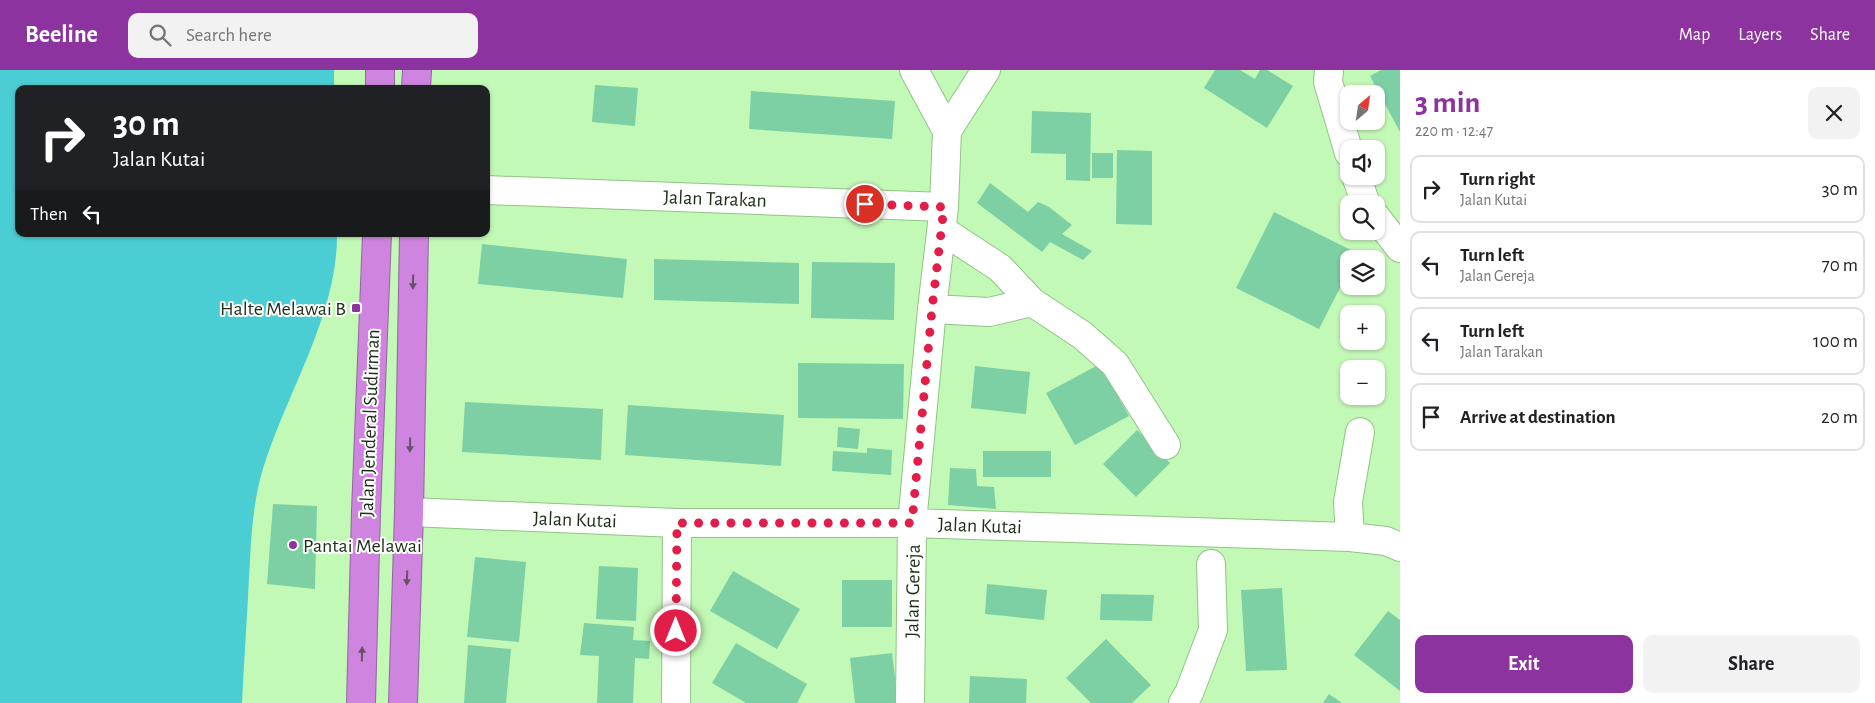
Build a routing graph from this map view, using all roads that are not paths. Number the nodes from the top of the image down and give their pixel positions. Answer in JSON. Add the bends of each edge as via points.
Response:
{"nodes":[{"id":1,"x":380,"y":70,"type":"edge"},
{"id":2,"x":417,"y":70,"type":"edge"},
{"id":3,"x":914,"y":70,"type":"edge"},
{"id":4,"x":986,"y":70,"type":"edge"},
{"id":5,"x":1329,"y":70,"type":"edge"},
{"id":6,"x":380,"y":85,"type":"edge"},
{"id":7,"x":416,"y":85,"type":"edge"},
{"id":8,"x":948,"y":131,"type":"junction"},
{"id":9,"x":1345,"y":140,"type":"edge"},
{"id":10,"x":490,"y":190,"type":"edge"},
{"id":11,"x":943,"y":219,"type":"junction"},
{"id":12,"x":1385,"y":229,"type":"edge"},
{"id":13,"x":377,"y":237,"type":"edge"},
{"id":14,"x":414,"y":237,"type":"edge"},
{"id":15,"x":1400,"y":248,"type":"edge"},
{"id":16,"x":1032,"y":302,"type":"junction"},
{"id":17,"x":932,"y":309,"type":"junction"},
{"id":18,"x":1360,"y":432,"type":"dead end"},
{"id":19,"x":1166,"y":445,"type":"dead end"},
{"id":20,"x":366,"y":511,"type":"junction"},
{"id":21,"x":409,"y":512,"type":"junction"},
{"id":22,"x":677,"y":523,"type":"junction"},
{"id":23,"x":912,"y":523,"type":"junction"},
{"id":24,"x":1350,"y":537,"type":"junction"},
{"id":25,"x":1395,"y":541,"type":"edge"},
{"id":26,"x":1211,"y":564,"type":"dead end"},
{"id":27,"x":361,"y":703,"type":"edge"},
{"id":28,"x":403,"y":703,"type":"edge"},
{"id":29,"x":676,"y":703,"type":"edge"},
{"id":30,"x":910,"y":703,"type":"edge"},
{"id":31,"x":1183,"y":703,"type":"edge"}],
"edges":[{"from":1,"to":6,"type":"highway"},
{"from":2,"to":7,"type":"highway"},
{"from":3,"to":8,"type":"street"},
{"from":4,"to":8,"type":"street"},
{"from":5,"to":9,"type":"street","via":[[1328,82]]},
{"from":8,"to":11,"type":"street","name":"Jalan Gereja"},
{"from":10,"to":11,"type":"street","name":"Jalan Tarakan"},
{"from":11,"to":16,"type":"street","via":[[1000,268]]},
{"from":11,"to":17,"type":"street","name":"Jalan Gereja"},
{"from":12,"to":15,"type":"street"},
{"from":13,"to":20,"type":"highway","name":"Jalan Jenderal Sudirman"},
{"from":14,"to":21,"type":"highway","name":"Jalan Jenderal Sudirman","one_way":true},
{"from":16,"to":17,"type":"street","via":[[990,312]]},
{"from":16,"to":19,"type":"street","via":[[1082,335],[1115,364]]},
{"from":17,"to":23,"type":"street","name":"Jalan Gereja"},
{"from":18,"to":24,"type":"street","via":[[1348,502]]},
{"from":20,"to":21,"type":"highway"},
{"from":27,"to":20,"type":"highway","name":"Jalan Jenderal Sudirman","one_way":true},
{"from":21,"to":22,"type":"street","name":"Jalan Kutai"},
{"from":21,"to":28,"type":"highway","name":"Jalan Jenderal Sudirman","one_way":true},
{"from":22,"to":23,"type":"street","name":"Jalan Kutai"},
{"from":22,"to":29,"type":"street"},
{"from":23,"to":24,"type":"street","name":"Jalan Kutai"},
{"from":23,"to":30,"type":"street","name":"Jalan Gereja"},
{"from":24,"to":25,"type":"street","name":"Jalan Kutai"},
{"from":26,"to":31,"type":"street","via":[[1213,630]]}]}
